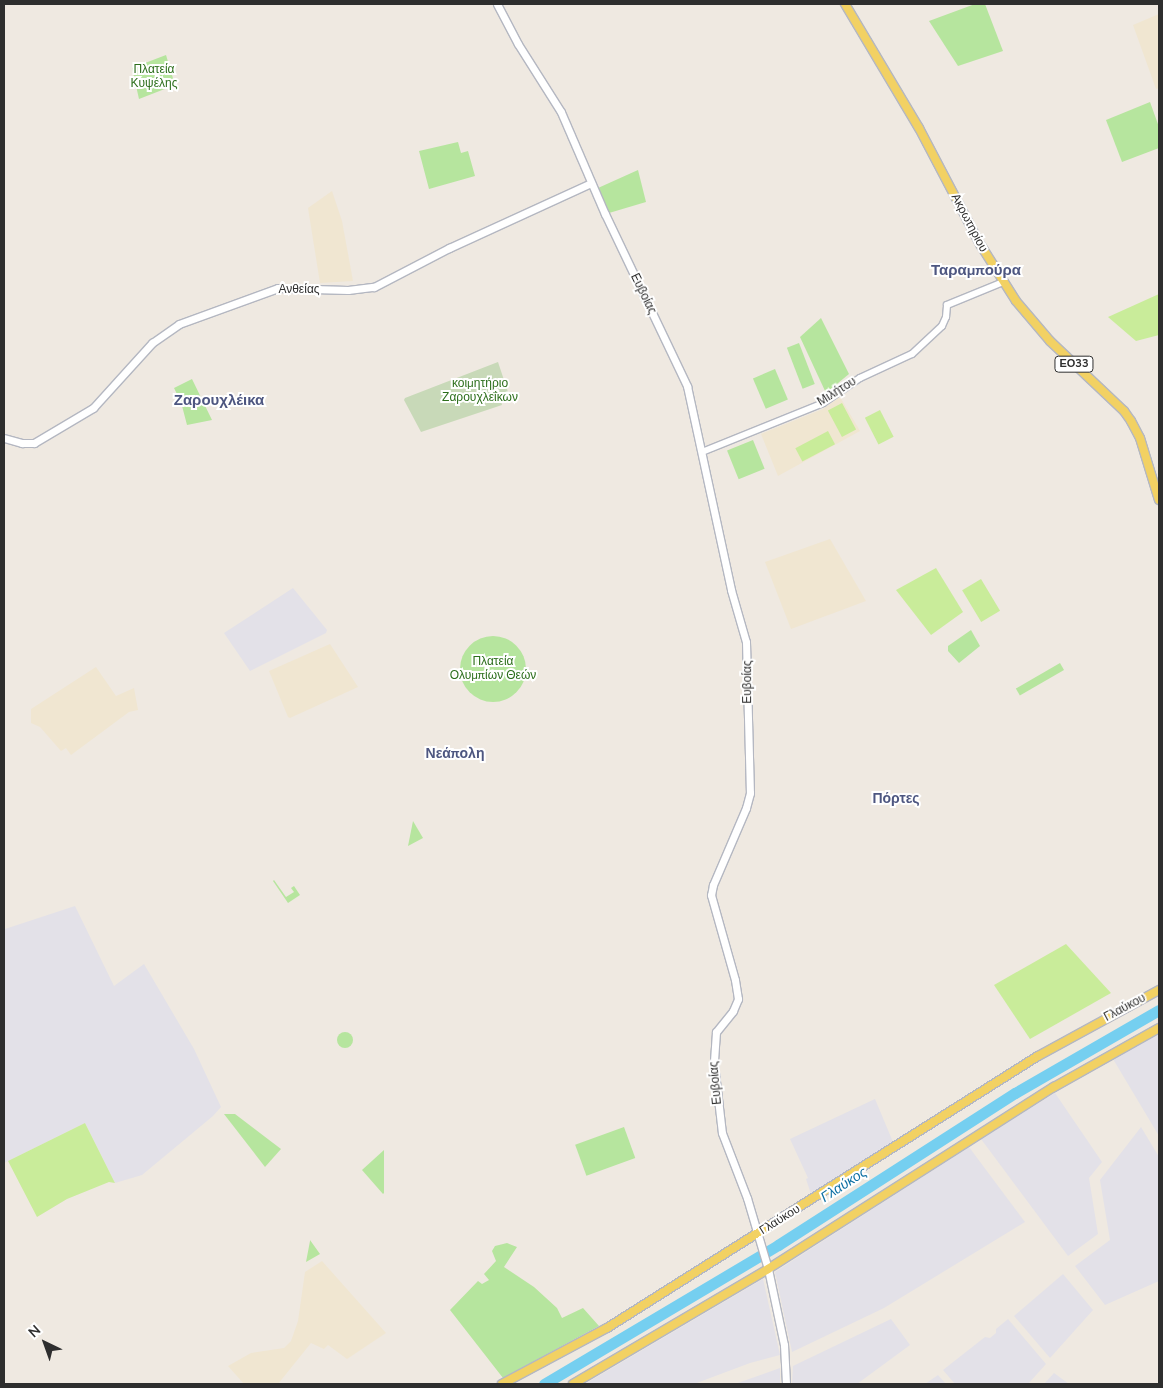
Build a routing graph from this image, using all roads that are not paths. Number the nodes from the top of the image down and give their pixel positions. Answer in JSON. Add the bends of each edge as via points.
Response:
{"nodes":[{"id":1,"x":497,"y":4,"type":"edge"},
{"id":2,"x":844,"y":4,"type":"edge"},
{"id":3,"x":591,"y":183,"type":"junction"},
{"id":4,"x":1003,"y":282,"type":"junction"},
{"id":5,"x":4,"y":438,"type":"edge"},
{"id":6,"x":702,"y":452,"type":"junction"},
{"id":7,"x":1159,"y":500,"type":"edge"},
{"id":8,"x":1159,"y":990,"type":"edge"},
{"id":9,"x":1159,"y":1028,"type":"edge"},
{"id":10,"x":759,"y":1236,"type":"junction"},
{"id":11,"x":767,"y":1266,"type":"junction"},
{"id":12,"x":502,"y":1384,"type":"edge"},
{"id":13,"x":573,"y":1384,"type":"edge"},
{"id":14,"x":786,"y":1384,"type":"edge"}],
"edges":[{"from":1,"to":3,"type":"main road","name":"Ευβοίας","via":[[518,44],[562,112]]},
{"from":2,"to":4,"type":"main road","name":"Ακρωτηρίου","number":"ΕΟ33","via":[[914,121]]},
{"from":3,"to":5,"type":"main road","name":"Ανθείας","via":[[448,248],[374,287],[348,290],[278,288],[179,324],[152,343],[93,408],[34,443]]},
{"from":3,"to":6,"type":"main road","name":"Ευβοίας","via":[[686,382]]},
{"from":4,"to":6,"type":"street","name":"Μιλήτου","via":[[947,305],[942,326],[912,354],[860,378],[823,403]]},
{"from":4,"to":7,"type":"main road","name":"Ακρωτηρίου","number":"ΕΟ33","via":[[1031,321],[1128,417],[1140,438]]},
{"from":6,"to":10,"type":"main road","name":"Ευβοίας","via":[[747,649],[747,730],[751,778],[746,808],[711,892],[738,995],[736,1006],[716,1035],[714,1064],[722,1133]]},
{"from":8,"to":10,"type":"main road","name":"Γλαύκου","via":[[1038,1056]]},
{"from":9,"to":11,"type":"main road","via":[[1054,1087]]},
{"from":10,"to":11,"type":"main road","name":"Ευβοίας"},
{"from":10,"to":12,"type":"main road","name":"Γλαύκου","via":[[607,1328]]},
{"from":11,"to":13,"type":"main road"},
{"from":11,"to":14,"type":"main road","name":"Ευβοίας","via":[[784,1345]]}]}
